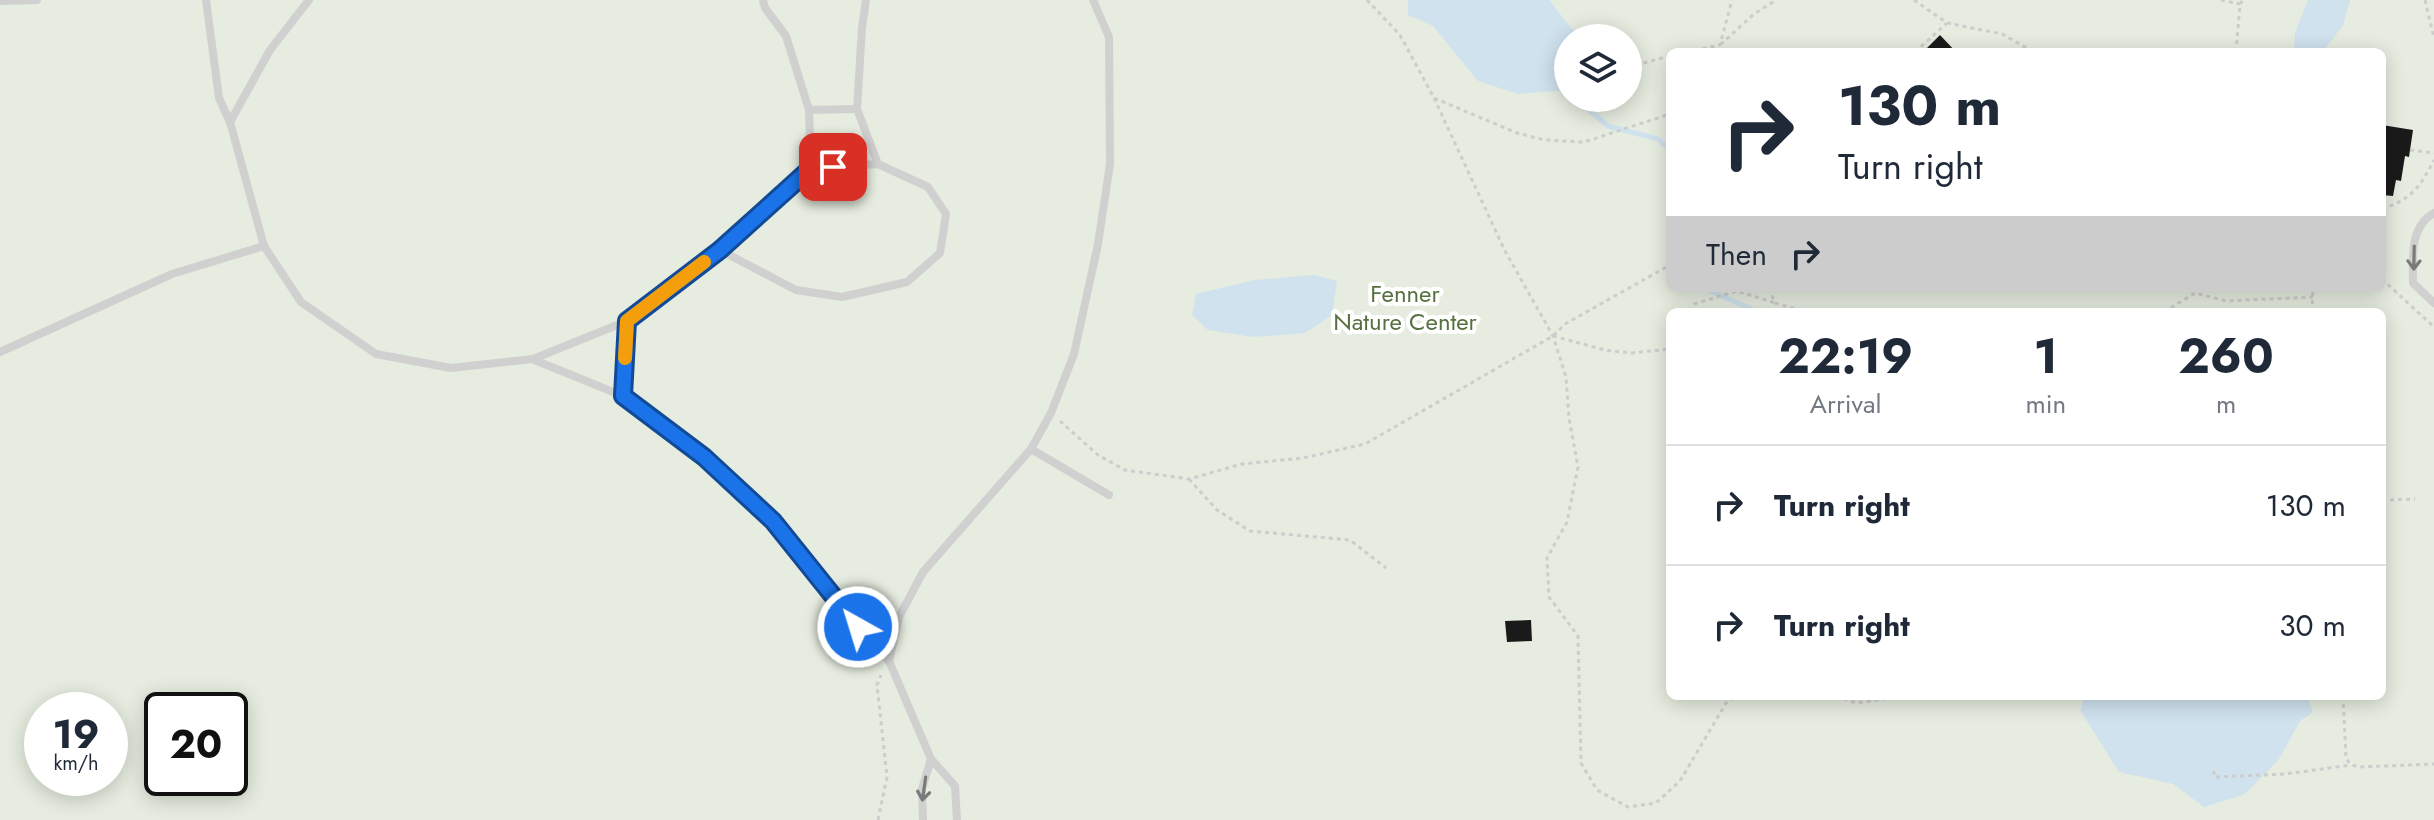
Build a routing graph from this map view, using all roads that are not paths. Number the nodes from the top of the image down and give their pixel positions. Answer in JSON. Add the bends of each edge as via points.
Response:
{"nodes":[{"id":1,"x":37,"y":0,"type":"edge"},
{"id":2,"x":206,"y":0,"type":"edge"},
{"id":3,"x":309,"y":0,"type":"edge"},
{"id":4,"x":763,"y":0,"type":"edge"},
{"id":5,"x":866,"y":0,"type":"edge"},
{"id":6,"x":1093,"y":0,"type":"edge"},
{"id":7,"x":0,"y":1,"type":"edge"},
{"id":8,"x":857,"y":109,"type":"junction"},
{"id":9,"x":809,"y":110,"type":"junction"},
{"id":10,"x":230,"y":122,"type":"junction"},
{"id":11,"x":878,"y":164,"type":"junction"},
{"id":12,"x":811,"y":168,"type":"junction"},
{"id":13,"x":2434,"y":213,"type":"edge"},
{"id":14,"x":264,"y":246,"type":"junction"},
{"id":15,"x":720,"y":250,"type":"junction"},
{"id":16,"x":2434,"y":303,"type":"edge"},
{"id":17,"x":627,"y":321,"type":"junction"},
{"id":18,"x":0,"y":352,"type":"edge"},
{"id":19,"x":532,"y":359,"type":"junction"},
{"id":20,"x":623,"y":396,"type":"junction"},
{"id":21,"x":1031,"y":449,"type":"junction"},
{"id":22,"x":1109,"y":495,"type":"dead end"},
{"id":23,"x":889,"y":661,"type":"junction"},
{"id":24,"x":931,"y":759,"type":"junction"},
{"id":25,"x":923,"y":820,"type":"edge"},
{"id":26,"x":957,"y":820,"type":"edge"}],
"edges":[{"from":1,"to":7,"type":"lane"},
{"from":2,"to":10,"type":"lane","via":[[219,98]]},
{"from":3,"to":10,"type":"lane","via":[[270,50]]},
{"from":4,"to":9,"type":"lane","via":[[786,36]]},
{"from":5,"to":8,"type":"lane"},
{"from":6,"to":21,"type":"lane","via":[[1109,37],[1110,164],[1074,354]]},
{"from":8,"to":9,"type":"lane"},
{"from":8,"to":11,"type":"lane"},
{"from":9,"to":12,"type":"lane"},
{"from":10,"to":14,"type":"lane"},
{"from":11,"to":12,"type":"lane"},
{"from":11,"to":15,"type":"lane","via":[[928,187],[946,214],[940,253],[907,282],[842,297],[796,290]]},
{"from":12,"to":15,"type":"lane"},
{"from":13,"to":16,"type":"lane","one_way":true,"via":[[2416,233],[2413,283]]},
{"from":14,"to":18,"type":"lane","via":[[172,274]]},
{"from":14,"to":19,"type":"lane","via":[[301,302],[376,354],[451,368]]},
{"from":15,"to":17,"type":"lane"},
{"from":17,"to":19,"type":"lane"},
{"from":17,"to":20,"type":"lane"},
{"from":19,"to":20,"type":"lane"},
{"from":20,"to":23,"type":"lane","via":[[704,457],[773,521]]},
{"from":21,"to":22,"type":"lane"},
{"from":21,"to":23,"type":"lane","via":[[923,572],[899,617]]},
{"from":23,"to":24,"type":"lane"},
{"from":24,"to":25,"type":"lane","one_way":true,"via":[[922,789]]},
{"from":24,"to":26,"type":"lane","via":[[955,786]]}]}
